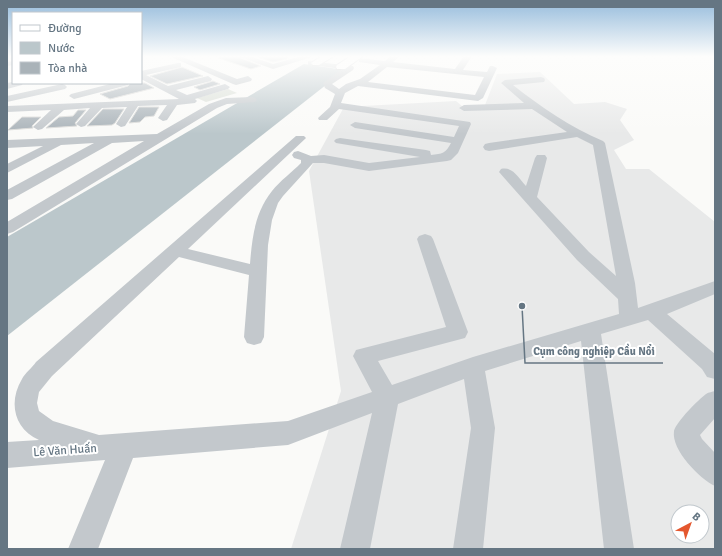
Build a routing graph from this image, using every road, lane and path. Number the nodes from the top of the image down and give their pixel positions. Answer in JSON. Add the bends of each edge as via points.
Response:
{"nodes":[{"id":1,"x":155,"y":82,"type":"edge"},
{"id":2,"x":193,"y":82,"type":"edge"},
{"id":3,"x":328,"y":82,"type":"edge"},
{"id":4,"x":360,"y":82,"type":"edge"},
{"id":5,"x":400,"y":82,"type":"edge"},
{"id":6,"x":483,"y":82,"type":"edge"},
{"id":7,"x":518,"y":82,"type":"edge"},
{"id":8,"x":357,"y":83,"type":"junction"},
{"id":9,"x":121,"y":84,"type":"edge"},
{"id":10,"x":64,"y":85,"type":"edge"},
{"id":11,"x":168,"y":87,"type":"junction"},
{"id":12,"x":225,"y":87,"type":"dead end"},
{"id":13,"x":394,"y":88,"type":"junction"},
{"id":14,"x":74,"y":96,"type":"dead end"},
{"id":15,"x":140,"y":98,"type":"junction"},
{"id":16,"x":186,"y":98,"type":"junction"},
{"id":17,"x":7,"y":99,"type":"edge"},
{"id":18,"x":340,"y":99,"type":"junction"},
{"id":19,"x":252,"y":100,"type":"dead end"},
{"id":20,"x":174,"y":102,"type":"junction"},
{"id":21,"x":99,"y":105,"type":"junction"},
{"id":22,"x":62,"y":106,"type":"junction"},
{"id":23,"x":532,"y":106,"type":"junction"},
{"id":24,"x":22,"y":108,"type":"junction"},
{"id":25,"x":421,"y":108,"type":"dead end"},
{"id":26,"x":464,"y":108,"type":"dead end"},
{"id":27,"x":7,"y":109,"type":"edge"},
{"id":28,"x":370,"y":110,"type":"junction"},
{"id":29,"x":163,"y":118,"type":"dead end"},
{"id":30,"x":324,"y":118,"type":"dead end"},
{"id":31,"x":7,"y":120,"type":"edge"},
{"id":32,"x":81,"y":124,"type":"dead end"},
{"id":33,"x":121,"y":124,"type":"dead end"},
{"id":34,"x":355,"y":125,"type":"junction"},
{"id":35,"x":38,"y":127,"type":"dead end"},
{"id":36,"x":577,"y":134,"type":"junction"},
{"id":37,"x":159,"y":137,"type":"junction"},
{"id":38,"x":300,"y":138,"type":"dead end"},
{"id":39,"x":111,"y":139,"type":"junction"},
{"id":40,"x":63,"y":141,"type":"junction"},
{"id":41,"x":340,"y":141,"type":"junction"},
{"id":42,"x":458,"y":141,"type":"junction"},
{"id":43,"x":7,"y":144,"type":"edge"},
{"id":44,"x":489,"y":147,"type":"dead end"},
{"id":45,"x":283,"y":152,"type":"junction"},
{"id":46,"x":445,"y":157,"type":"junction"},
{"id":47,"x":541,"y":158,"type":"dead end"},
{"id":48,"x":315,"y":159,"type":"junction"},
{"id":49,"x":7,"y":169,"type":"edge"},
{"id":50,"x":506,"y":172,"type":"dead end"},
{"id":51,"x":7,"y":196,"type":"edge"},
{"id":52,"x":530,"y":198,"type":"junction"},
{"id":53,"x":7,"y":206,"type":"edge"},
{"id":54,"x":13,"y":225,"type":"edge"},
{"id":55,"x":425,"y":238,"type":"dead end"},
{"id":56,"x":174,"y":251,"type":"junction"},
{"id":57,"x":259,"y":272,"type":"junction"},
{"id":58,"x":715,"y":287,"type":"edge"},
{"id":59,"x":627,"y":298,"type":"junction"},
{"id":60,"x":652,"y":312,"type":"junction"},
{"id":61,"x":629,"y":318,"type":"junction"},
{"id":62,"x":590,"y":331,"type":"junction"},
{"id":63,"x":254,"y":337,"type":"dead end"},
{"id":64,"x":473,"y":366,"type":"junction"},
{"id":65,"x":715,"y":370,"type":"edge"},
{"id":66,"x":387,"y":398,"type":"junction"},
{"id":67,"x":715,"y":401,"type":"edge"},
{"id":68,"x":112,"y":447,"type":"junction"},
{"id":69,"x":7,"y":455,"type":"edge"},
{"id":70,"x":715,"y":472,"type":"edge"},
{"id":71,"x":83,"y":549,"type":"edge"},
{"id":72,"x":355,"y":549,"type":"edge"},
{"id":73,"x":468,"y":549,"type":"edge"},
{"id":74,"x":619,"y":549,"type":"edge"}],
"edges":[{"from":1,"to":11,"type":"street"},
{"from":2,"to":11,"type":"street"},
{"from":3,"to":18,"type":"street","via":[[328,86]]},
{"from":4,"to":8,"type":"street"},
{"from":5,"to":13,"type":"street"},
{"from":6,"to":13,"type":"street","via":[[478,98]]},
{"from":7,"to":23,"type":"street","via":[[505,83]]},
{"from":8,"to":13,"type":"street"},
{"from":8,"to":18,"type":"street","via":[[349,86]]},
{"from":9,"to":14,"type":"street"},
{"from":10,"to":17,"type":"street"},
{"from":11,"to":15,"type":"street"},
{"from":11,"to":15,"type":"street","via":[[168,96],[164,99]]},
{"from":11,"to":16,"type":"street"},
{"from":12,"to":16,"type":"street"},
{"from":15,"to":20,"type":"street"},
{"from":15,"to":21,"type":"street"},
{"from":15,"to":33,"type":"street"},
{"from":16,"to":20,"type":"street","via":[[192,101]]},
{"from":18,"to":25,"type":"street"},
{"from":18,"to":28,"type":"street"},
{"from":18,"to":30,"type":"street"},
{"from":19,"to":37,"type":"street","via":[[221,103]]},
{"from":20,"to":29,"type":"street"},
{"from":21,"to":22,"type":"street"},
{"from":21,"to":32,"type":"street"},
{"from":22,"to":24,"type":"street"},
{"from":22,"to":35,"type":"street"},
{"from":23,"to":26,"type":"street"},
{"from":23,"to":36,"type":"street"},
{"from":24,"to":27,"type":"street"},
{"from":24,"to":31,"type":"street"},
{"from":28,"to":34,"type":"street"},
{"from":28,"to":42,"type":"street","via":[[466,124]]},
{"from":34,"to":41,"type":"street"},
{"from":34,"to":42,"type":"street"},
{"from":36,"to":44,"type":"street"},
{"from":36,"to":59,"type":"street","via":[[598,143]]},
{"from":37,"to":39,"type":"street"},
{"from":37,"to":54,"type":"street"},
{"from":38,"to":45,"type":"street"},
{"from":39,"to":40,"type":"street"},
{"from":39,"to":51,"type":"street"},
{"from":40,"to":43,"type":"street"},
{"from":40,"to":49,"type":"street"},
{"from":41,"to":46,"type":"street"},
{"from":41,"to":48,"type":"street"},
{"from":42,"to":46,"type":"street","via":[[452,154]]},
{"from":45,"to":48,"type":"street"},
{"from":45,"to":56,"type":"street"},
{"from":46,"to":48,"type":"street","via":[[369,167]]},
{"from":47,"to":52,"type":"street"},
{"from":48,"to":57,"type":"street","via":[[278,192],[268,209],[260,245]]},
{"from":50,"to":52,"type":"street"},
{"from":52,"to":59,"type":"street","via":[[583,256]]},
{"from":53,"to":54,"type":"street"},
{"from":55,"to":66,"type":"street","via":[[458,332],[364,356]]},
{"from":56,"to":57,"type":"street"},
{"from":56,"to":68,"type":"street","via":[[44,369],[30,386],[26,396],[24,406],[38,427]]},
{"from":57,"to":63,"type":"street"},
{"from":58,"to":60,"type":"street","name":"Lê Văn Huấn"},
{"from":59,"to":61,"type":"street"},
{"from":60,"to":61,"type":"street","name":"Lê Văn Huấn"},
{"from":60,"to":65,"type":"street"},
{"from":61,"to":62,"type":"street","name":"Lê Văn Huấn"},
{"from":62,"to":64,"type":"street","name":"Lê Văn Huấn"},
{"from":62,"to":74,"type":"street"},
{"from":64,"to":66,"type":"street","name":"Lê Văn Huấn"},
{"from":64,"to":73,"type":"street","via":[[483,428]]},
{"from":66,"to":68,"type":"street","name":"Lê Văn Huấn","via":[[288,433]]},
{"from":66,"to":72,"type":"street"},
{"from":67,"to":70,"type":"street","via":[[687,431],[686,439]]},
{"from":68,"to":69,"type":"street","name":"Lê Văn Huấn"},
{"from":68,"to":71,"type":"street"}]}
